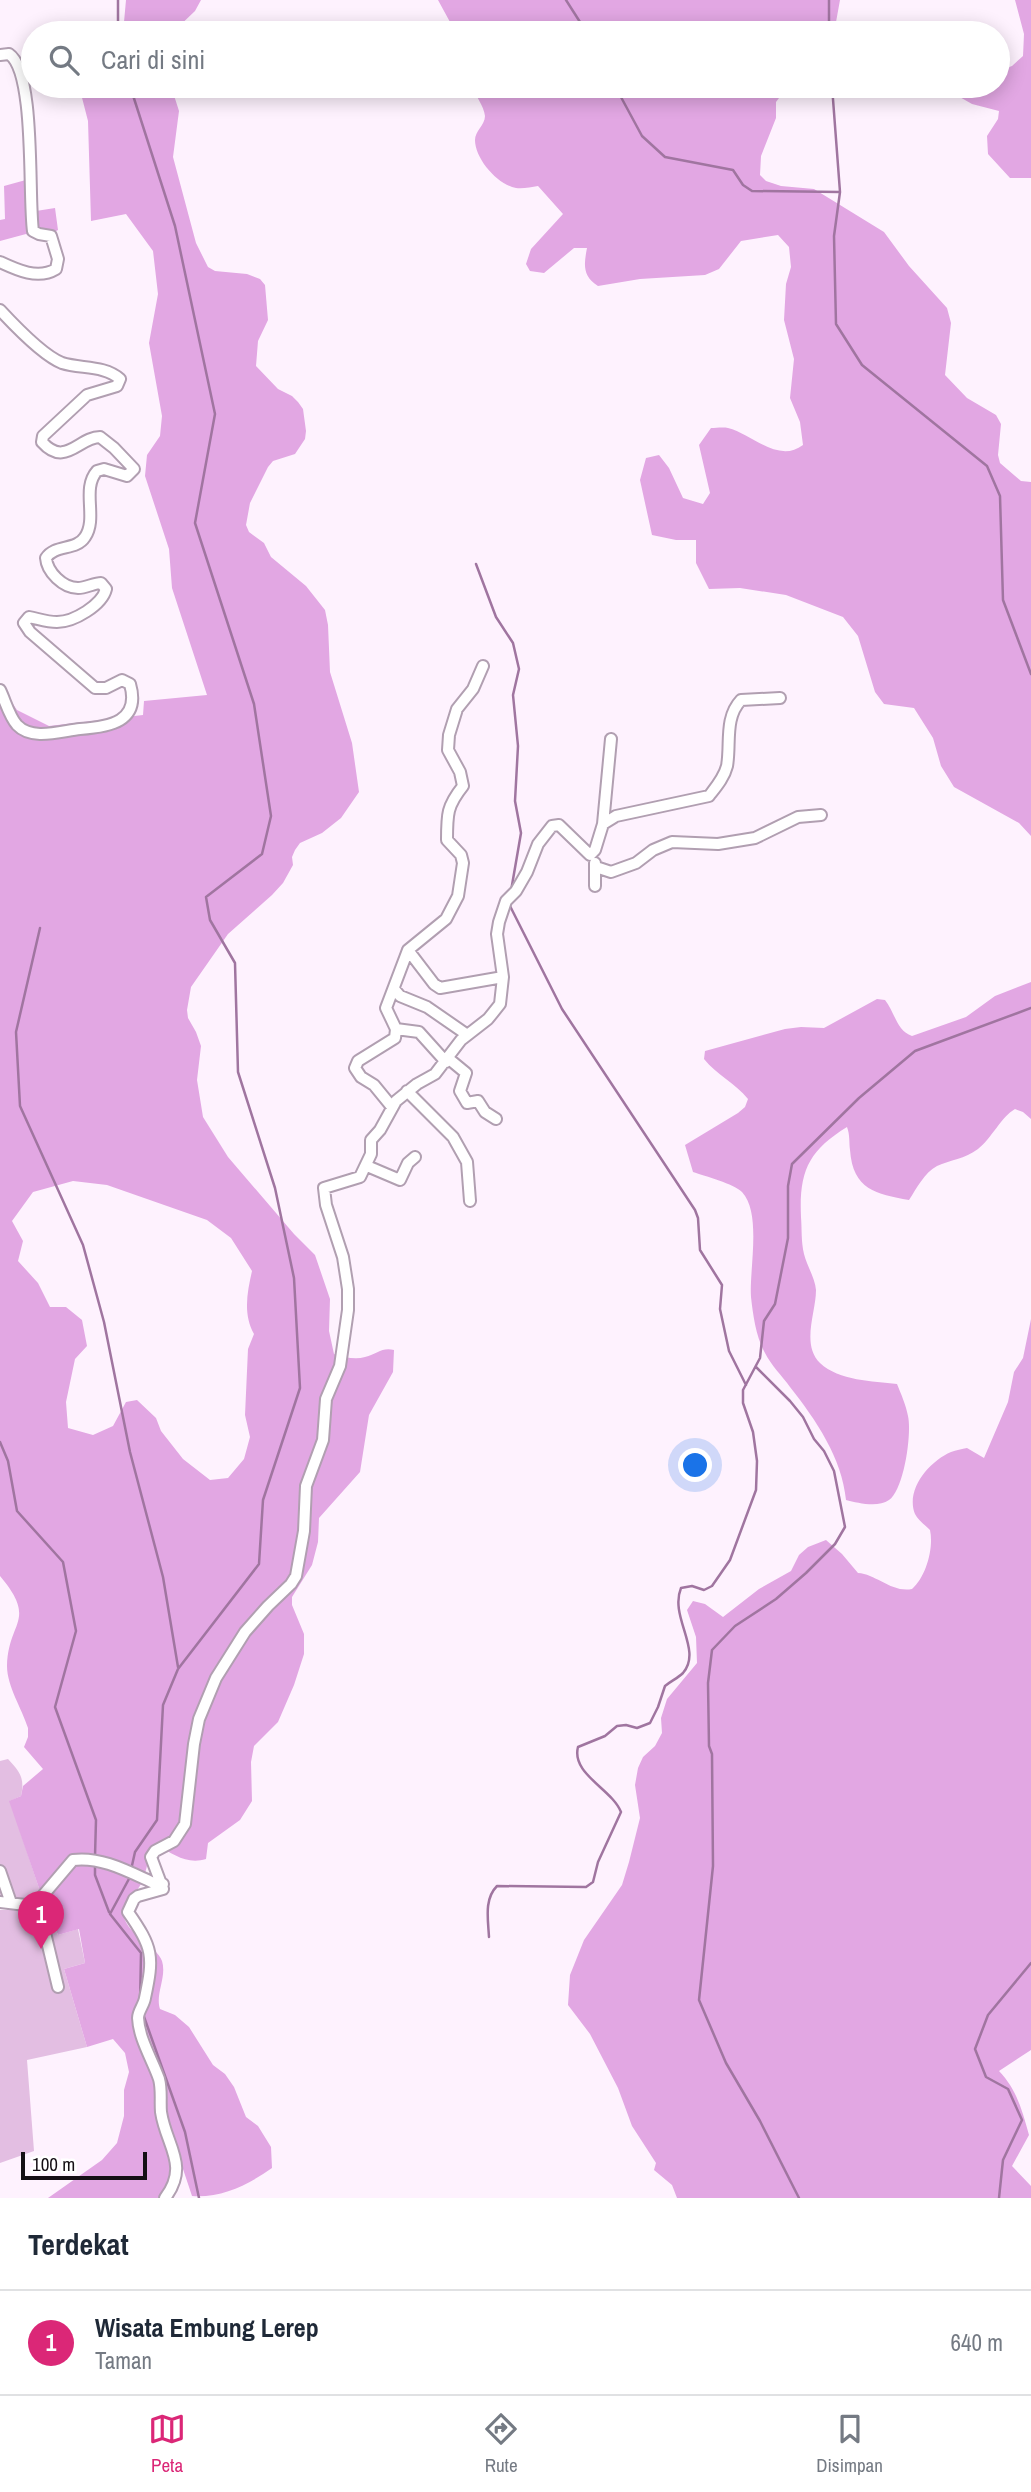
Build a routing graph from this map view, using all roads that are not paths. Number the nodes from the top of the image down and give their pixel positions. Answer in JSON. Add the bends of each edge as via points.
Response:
{"nodes":[{"id":1,"x":0,"y":55,"type":"edge"},
{"id":2,"x":21,"y":80,"type":"edge"},
{"id":3,"x":25,"y":98,"type":"edge"},
{"id":4,"x":0,"y":262,"type":"edge"},
{"id":5,"x":0,"y":310,"type":"edge"},
{"id":6,"x":483,"y":666,"type":"dead end"},
{"id":7,"x":0,"y":690,"type":"edge"},
{"id":8,"x":780,"y":698,"type":"dead end"},
{"id":9,"x":611,"y":739,"type":"dead end"},
{"id":10,"x":821,"y":815,"type":"dead end"},
{"id":11,"x":603,"y":824,"type":"junction"},
{"id":12,"x":593,"y":854,"type":"junction"},
{"id":13,"x":596,"y":867,"type":"junction"},
{"id":14,"x":595,"y":886,"type":"dead end"},
{"id":15,"x":408,"y":950,"type":"junction"},
{"id":16,"x":503,"y":977,"type":"junction"},
{"id":17,"x":394,"y":989,"type":"junction"},
{"id":18,"x":396,"y":1029,"type":"junction"},
{"id":19,"x":466,"y":1034,"type":"junction"},
{"id":20,"x":447,"y":1060,"type":"junction"},
{"id":21,"x":407,"y":1091,"type":"junction"},
{"id":22,"x":392,"y":1107,"type":"junction"},
{"id":23,"x":496,"y":1118,"type":"dead end"},
{"id":24,"x":415,"y":1157,"type":"dead end"},
{"id":25,"x":367,"y":1166,"type":"junction"},
{"id":26,"x":470,"y":1201,"type":"dead end"},
{"id":27,"x":0,"y":1871,"type":"edge"},
{"id":28,"x":163,"y":1884,"type":"junction"},
{"id":29,"x":5,"y":1903,"type":"edge"},
{"id":30,"x":34,"y":1906,"type":"junction"},
{"id":31,"x":58,"y":1987,"type":"dead end"},
{"id":32,"x":165,"y":2198,"type":"edge"}],
"edges":[{"from":1,"to":2,"type":"street","via":[[15,58]]},
{"from":3,"to":4,"type":"street","via":[[33,231],[51,236],[58,258],[56,269],[40,274]]},
{"from":5,"to":7,"type":"street","via":[[59,361],[109,372],[120,379],[117,386],[87,395],[43,436],[45,446],[68,452],[100,437],[134,470],[127,476],[97,471],[90,481],[90,524],[85,538],[52,551],[46,562],[67,585],[80,588],[102,583],[104,596],[72,619],[46,622],[29,617],[24,622],[94,688],[122,680],[130,684],[131,702],[125,716],[99,729],[33,733],[17,724]]},
{"from":6,"to":15,"type":"street","via":[[457,709],[449,735],[448,750],[463,786],[447,813],[447,840],[464,863],[458,896],[446,919]]},
{"from":8,"to":11,"type":"street","via":[[741,700],[735,707],[726,769],[709,796],[616,816]]},
{"from":9,"to":11,"type":"street"},
{"from":10,"to":13,"type":"street","via":[[798,817],[755,838],[662,845],[636,863],[611,872]]},
{"from":11,"to":12,"type":"street"},
{"from":12,"to":13,"type":"street"},
{"from":12,"to":16,"type":"street","via":[[559,825],[552,826],[538,844],[527,872],[506,901],[497,934]]},
{"from":13,"to":14,"type":"street"},
{"from":15,"to":16,"type":"street","via":[[440,988]]},
{"from":15,"to":17,"type":"street"},
{"from":16,"to":19,"type":"street","via":[[500,1004]]},
{"from":17,"to":18,"type":"street","via":[[386,1008]]},
{"from":17,"to":19,"type":"street"},
{"from":18,"to":20,"type":"street","via":[[419,1032]]},
{"from":18,"to":22,"type":"street","via":[[395,1038],[358,1061],[355,1068]]},
{"from":19,"to":20,"type":"street"},
{"from":20,"to":21,"type":"street","via":[[435,1074]]},
{"from":20,"to":23,"type":"street","via":[[466,1073],[460,1091],[467,1103],[478,1101]]},
{"from":21,"to":22,"type":"street"},
{"from":21,"to":26,"type":"street","via":[[453,1137],[467,1162]]},
{"from":22,"to":25,"type":"street","via":[[372,1140]]},
{"from":24,"to":25,"type":"street","via":[[400,1180]]},
{"from":25,"to":28,"type":"street","via":[[357,1180],[324,1189],[343,1257],[348,1310],[340,1366],[326,1399],[323,1440],[306,1486],[296,1576],[245,1632],[216,1678],[199,1719],[185,1824],[174,1841],[151,1857]]},
{"from":27,"to":29,"type":"street"},
{"from":28,"to":30,"type":"street","via":[[99,1861],[73,1860]]},
{"from":28,"to":32,"type":"street","via":[[162,1891],[136,1897],[128,1912],[150,1950],[152,1966],[138,2015],[160,2083],[167,2138],[177,2160],[172,2189]]},
{"from":29,"to":30,"type":"street"},
{"from":30,"to":31,"type":"street","via":[[40,1912]]}]}
